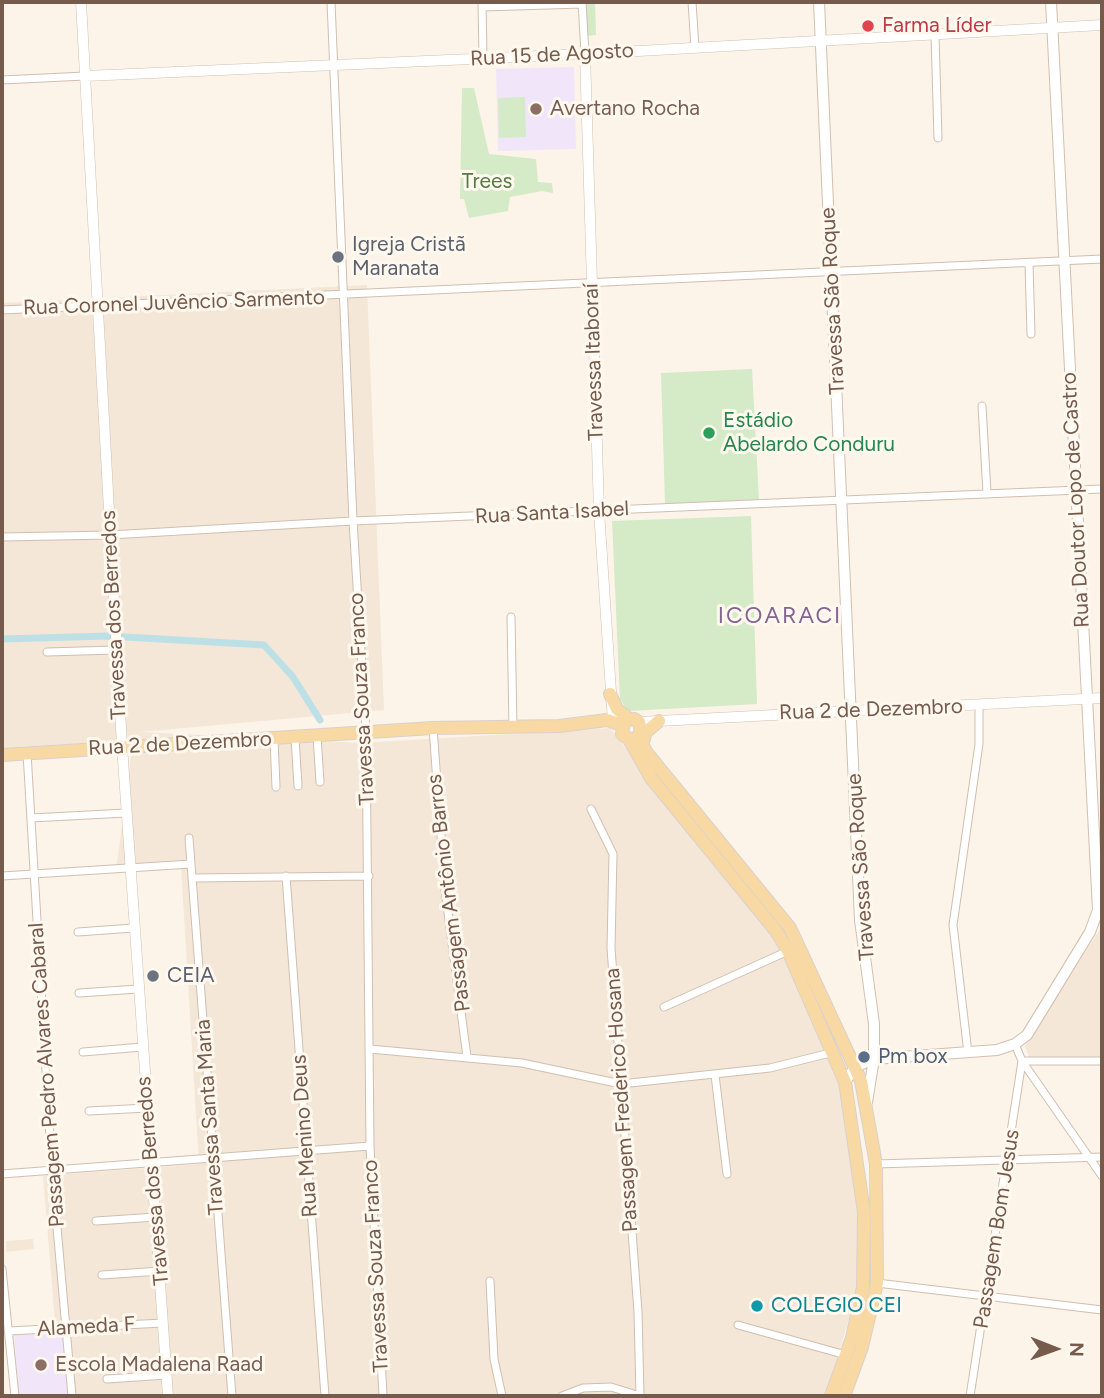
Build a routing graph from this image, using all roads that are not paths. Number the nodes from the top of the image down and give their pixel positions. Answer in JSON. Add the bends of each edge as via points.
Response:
{"nodes":[{"id":1,"x":81,"y":2,"type":"edge"},
{"id":2,"x":331,"y":2,"type":"edge"},
{"id":3,"x":692,"y":2,"type":"edge"},
{"id":4,"x":819,"y":2,"type":"edge"},
{"id":5,"x":1051,"y":2,"type":"edge"},
{"id":6,"x":582,"y":3,"type":"edge"},
{"id":7,"x":482,"y":5,"type":"edge"},
{"id":8,"x":1102,"y":25,"type":"edge"},
{"id":9,"x":1052,"y":28,"type":"junction"},
{"id":10,"x":935,"y":35,"type":"junction"},
{"id":11,"x":821,"y":41,"type":"junction"},
{"id":12,"x":695,"y":48,"type":"junction"},
{"id":13,"x":584,"y":54,"type":"junction"},
{"id":14,"x":483,"y":58,"type":"junction"},
{"id":15,"x":335,"y":64,"type":"junction"},
{"id":16,"x":85,"y":76,"type":"junction"},
{"id":17,"x":2,"y":80,"type":"edge"},
{"id":18,"x":938,"y":138,"type":"dead end"},
{"id":19,"x":1102,"y":260,"type":"edge"},
{"id":20,"x":1063,"y":261,"type":"junction"},
{"id":21,"x":1029,"y":263,"type":"junction"},
{"id":22,"x":831,"y":271,"type":"junction"},
{"id":23,"x":592,"y":282,"type":"junction"},
{"id":24,"x":343,"y":295,"type":"junction"},
{"id":25,"x":97,"y":306,"type":"junction"},
{"id":26,"x":2,"y":310,"type":"edge"},
{"id":27,"x":1031,"y":334,"type":"dead end"},
{"id":28,"x":982,"y":406,"type":"dead end"},
{"id":29,"x":1102,"y":489,"type":"edge"},
{"id":30,"x":1077,"y":490,"type":"junction"},
{"id":31,"x":987,"y":493,"type":"junction"},
{"id":32,"x":842,"y":499,"type":"junction"},
{"id":33,"x":599,"y":511,"type":"junction"},
{"id":34,"x":353,"y":521,"type":"junction"},
{"id":35,"x":110,"y":536,"type":"junction"},
{"id":36,"x":2,"y":537,"type":"edge"},
{"id":37,"x":511,"y":617,"type":"dead end"},
{"id":38,"x":116,"y":649,"type":"junction"},
{"id":39,"x":47,"y":652,"type":"dead end"},
{"id":40,"x":610,"y":694,"type":"joint"},
{"id":41,"x":1102,"y":698,"type":"edge"},
{"id":42,"x":1087,"y":699,"type":"junction"},
{"id":43,"x":979,"y":706,"type":"junction"},
{"id":44,"x":851,"y":709,"type":"junction"},
{"id":45,"x":659,"y":721,"type":"junction"},
{"id":46,"x":625,"y":722,"type":"junction"},
{"id":47,"x":513,"y":730,"type":"junction"},
{"id":48,"x":432,"y":731,"type":"junction"},
{"id":49,"x":363,"y":734,"type":"junction"},
{"id":50,"x":317,"y":736,"type":"junction"},
{"id":51,"x":295,"y":738,"type":"junction"},
{"id":52,"x":633,"y":738,"type":"junction"},
{"id":53,"x":274,"y":739,"type":"junction"},
{"id":54,"x":121,"y":747,"type":"junction"},
{"id":55,"x":27,"y":753,"type":"junction"},
{"id":56,"x":647,"y":753,"type":"junction"},
{"id":57,"x":2,"y":755,"type":"edge"},
{"id":58,"x":320,"y":782,"type":"dead end"},
{"id":59,"x":298,"y":786,"type":"dead end"},
{"id":60,"x":276,"y":787,"type":"dead end"},
{"id":61,"x":591,"y":809,"type":"dead end"},
{"id":62,"x":126,"y":813,"type":"junction"},
{"id":63,"x":31,"y":818,"type":"junction"},
{"id":64,"x":189,"y":838,"type":"dead end"},
{"id":65,"x":191,"y":864,"type":"junction"},
{"id":66,"x":130,"y":868,"type":"junction"},
{"id":67,"x":33,"y":873,"type":"junction"},
{"id":68,"x":2,"y":876,"type":"edge"},
{"id":69,"x":286,"y":876,"type":"junction"},
{"id":70,"x":369,"y":876,"type":"junction"},
{"id":71,"x":192,"y":878,"type":"junction"},
{"id":72,"x":1100,"y":900,"type":"edge"},
{"id":73,"x":133,"y":928,"type":"junction"},
{"id":74,"x":78,"y":932,"type":"dead end"},
{"id":75,"x":788,"y":951,"type":"junction"},
{"id":76,"x":138,"y":989,"type":"junction"},
{"id":77,"x":79,"y":993,"type":"dead end"},
{"id":78,"x":664,"y":1007,"type":"dead end"},
{"id":79,"x":1016,"y":1044,"type":"junction"},
{"id":80,"x":142,"y":1047,"type":"junction"},
{"id":81,"x":370,"y":1049,"type":"junction"},
{"id":82,"x":83,"y":1052,"type":"dead end"},
{"id":83,"x":834,"y":1052,"type":"junction"},
{"id":84,"x":968,"y":1053,"type":"junction"},
{"id":85,"x":467,"y":1057,"type":"junction"},
{"id":86,"x":874,"y":1059,"type":"junction"},
{"id":87,"x":1022,"y":1061,"type":"junction"},
{"id":88,"x":1102,"y":1061,"type":"edge"},
{"id":89,"x":855,"y":1067,"type":"junction"},
{"id":90,"x":715,"y":1075,"type":"junction"},
{"id":91,"x":845,"y":1082,"type":"junction"},
{"id":92,"x":621,"y":1084,"type":"junction"},
{"id":93,"x":867,"y":1102,"type":"junction"},
{"id":94,"x":148,"y":1108,"type":"junction"},
{"id":95,"x":89,"y":1111,"type":"dead end"},
{"id":96,"x":370,"y":1146,"type":"junction"},
{"id":97,"x":306,"y":1152,"type":"junction"},
{"id":98,"x":1102,"y":1157,"type":"edge"},
{"id":99,"x":1089,"y":1158,"type":"junction"},
{"id":100,"x":214,"y":1160,"type":"junction"},
{"id":101,"x":1009,"y":1161,"type":"junction"},
{"id":102,"x":152,"y":1164,"type":"junction"},
{"id":103,"x":859,"y":1164,"type":"junction"},
{"id":104,"x":876,"y":1164,"type":"junction"},
{"id":105,"x":52,"y":1171,"type":"junction"},
{"id":106,"x":2,"y":1174,"type":"edge"},
{"id":107,"x":727,"y":1174,"type":"dead end"},
{"id":108,"x":1102,"y":1176,"type":"edge"},
{"id":109,"x":156,"y":1217,"type":"junction"},
{"id":110,"x":96,"y":1221,"type":"dead end"},
{"id":111,"x":871,"y":1249,"type":"junction"},
{"id":112,"x":2,"y":1269,"type":"edge"},
{"id":113,"x":160,"y":1271,"type":"junction"},
{"id":114,"x":102,"y":1275,"type":"dead end"},
{"id":115,"x":490,"y":1281,"type":"dead end"},
{"id":116,"x":877,"y":1283,"type":"junction"},
{"id":117,"x":987,"y":1296,"type":"junction"},
{"id":118,"x":1102,"y":1310,"type":"edge"},
{"id":119,"x":163,"y":1322,"type":"junction"},
{"id":120,"x":738,"y":1325,"type":"dead end"},
{"id":121,"x":67,"y":1327,"type":"junction"},
{"id":122,"x":9,"y":1332,"type":"junction"},
{"id":123,"x":846,"y":1355,"type":"junction"},
{"id":124,"x":167,"y":1375,"type":"junction"},
{"id":125,"x":107,"y":1379,"type":"dead end"},
{"id":126,"x":15,"y":1396,"type":"edge"},
{"id":127,"x":72,"y":1396,"type":"edge"},
{"id":128,"x":168,"y":1396,"type":"edge"},
{"id":129,"x":232,"y":1396,"type":"edge"},
{"id":130,"x":325,"y":1396,"type":"edge"},
{"id":131,"x":383,"y":1396,"type":"edge"},
{"id":132,"x":502,"y":1396,"type":"edge"},
{"id":133,"x":562,"y":1396,"type":"edge"},
{"id":134,"x":640,"y":1396,"type":"edge"},
{"id":135,"x":831,"y":1396,"type":"edge"},
{"id":136,"x":844,"y":1396,"type":"edge"},
{"id":137,"x":970,"y":1396,"type":"edge"}],
"edges":[{"from":1,"to":16,"type":"street","name":"Travessa dos Berredos"},
{"from":2,"to":15,"type":"street","name":"Travessa Souza Franco"},
{"from":3,"to":12,"type":"street"},
{"from":4,"to":11,"type":"main road","name":"Travessa São Roque"},
{"from":5,"to":9,"type":"main road","name":"Rua Doutor Lopo de Castro"},
{"from":6,"to":7,"type":"street"},
{"from":6,"to":13,"type":"street","name":"Travessa Itaboraí"},
{"from":7,"to":14,"type":"street"},
{"from":8,"to":9,"type":"street","name":"Rua 15 de Agosto"},
{"from":9,"to":10,"type":"street","name":"Rua 15 de Agosto"},
{"from":9,"to":20,"type":"main road","name":"Rua Doutor Lopo de Castro"},
{"from":10,"to":11,"type":"street","name":"Rua 15 de Agosto"},
{"from":10,"to":18,"type":"street"},
{"from":11,"to":12,"type":"street","name":"Rua 15 de Agosto"},
{"from":11,"to":22,"type":"main road","name":"Travessa São Roque"},
{"from":12,"to":13,"type":"street","name":"Rua 15 de Agosto"},
{"from":13,"to":14,"type":"street","name":"Rua 15 de Agosto"},
{"from":13,"to":23,"type":"street","name":"Travessa Itaboraí"},
{"from":14,"to":15,"type":"street","name":"Rua 15 de Agosto"},
{"from":15,"to":16,"type":"street","name":"Rua 15 de Agosto"},
{"from":15,"to":24,"type":"street","name":"Travessa Souza Franco"},
{"from":16,"to":17,"type":"street","name":"Rua 15 de Agosto"},
{"from":16,"to":25,"type":"street","name":"Travessa dos Berredos"},
{"from":19,"to":20,"type":"street","name":"Rua Coronel Juvêncio Sarmento"},
{"from":20,"to":21,"type":"street","name":"Rua Coronel Juvêncio Sarmento"},
{"from":20,"to":30,"type":"main road","name":"Rua Doutor Lopo de Castro"},
{"from":21,"to":22,"type":"street","name":"Rua Coronel Juvêncio Sarmento"},
{"from":21,"to":27,"type":"street"},
{"from":22,"to":23,"type":"street","name":"Rua Coronel Juvêncio Sarmento"},
{"from":22,"to":32,"type":"main road","name":"Travessa São Roque"},
{"from":23,"to":24,"type":"street","name":"Rua Coronel Juvêncio Sarmento"},
{"from":23,"to":33,"type":"street","name":"Travessa Itaboraí"},
{"from":24,"to":25,"type":"street","name":"Rua Coronel Juvêncio Sarmento"},
{"from":24,"to":34,"type":"street","name":"Travessa Souza Franco"},
{"from":25,"to":26,"type":"street","name":"Rua Coronel Juvêncio Sarmento"},
{"from":25,"to":35,"type":"street","name":"Travessa dos Berredos"},
{"from":28,"to":31,"type":"street"},
{"from":29,"to":30,"type":"street","name":"Rua Santa Isabel"},
{"from":30,"to":31,"type":"street","name":"Rua Santa Isabel"},
{"from":30,"to":42,"type":"main road","name":"Rua Doutor Lopo de Castro"},
{"from":31,"to":32,"type":"street","name":"Rua Santa Isabel"},
{"from":32,"to":33,"type":"street","name":"Rua Santa Isabel"},
{"from":32,"to":44,"type":"main road","name":"Travessa São Roque"},
{"from":33,"to":34,"type":"street","name":"Rua Santa Isabel"},
{"from":33,"to":40,"type":"street","name":"Travessa Itaboraí"},
{"from":34,"to":35,"type":"street","name":"Rua Santa Isabel"},
{"from":34,"to":49,"type":"street","name":"Travessa Souza Franco"},
{"from":35,"to":36,"type":"street","name":"Rua Santa Isabel"},
{"from":35,"to":38,"type":"street","name":"Travessa dos Berredos"},
{"from":37,"to":47,"type":"street"},
{"from":38,"to":39,"type":"street"},
{"from":38,"to":54,"type":"street","name":"Travessa dos Berredos"},
{"from":40,"to":46,"type":"main road"},
{"from":41,"to":42,"type":"street","name":"Rua 2 de Dezembro"},
{"from":42,"to":43,"type":"street","name":"Rua 2 de Dezembro"},
{"from":42,"to":72,"type":"main road","name":"Rua Doutor Lopo de Castro"},
{"from":43,"to":44,"type":"street","name":"Rua 2 de Dezembro"},
{"from":43,"to":84,"type":"street","via":[[979,744],[953,925]]},
{"from":44,"to":45,"type":"street","name":"Rua 2 de Dezembro"},
{"from":44,"to":86,"type":"main road","name":"Travessa São Roque","via":[[860,920],[873,1004]]},
{"from":45,"to":46,"type":"street","name":"Rua 2 de Dezembro"},
{"from":45,"to":56,"type":"main road","via":[[645,733]]},
{"from":46,"to":47,"type":"main road","name":"Rua 2 de Dezembro"},
{"from":46,"to":52,"type":"main road","via":[[622,734]]},
{"from":46,"to":52,"type":"main road","via":[[641,732]]},
{"from":47,"to":48,"type":"main road","name":"Rua 2 de Dezembro"},
{"from":48,"to":49,"type":"main road","name":"Rua 2 de Dezembro"},
{"from":48,"to":85,"type":"street","name":"Passagem Antônio Barros","via":[[445,890]]},
{"from":49,"to":50,"type":"main road","name":"Rua 2 de Dezembro"},
{"from":49,"to":70,"type":"street","name":"Travessa Souza Franco"},
{"from":50,"to":51,"type":"main road","name":"Rua 2 de Dezembro"},
{"from":50,"to":58,"type":"street"},
{"from":51,"to":53,"type":"main road","name":"Rua 2 de Dezembro"},
{"from":51,"to":59,"type":"street"},
{"from":52,"to":56,"type":"main road"},
{"from":52,"to":75,"type":"main road","via":[[650,778],[768,919]]},
{"from":53,"to":54,"type":"main road","name":"Rua 2 de Dezembro"},
{"from":53,"to":60,"type":"street"},
{"from":54,"to":55,"type":"main road","name":"Rua 2 de Dezembro"},
{"from":54,"to":62,"type":"street","name":"Travessa dos Berredos"},
{"from":55,"to":57,"type":"main road","name":"Rua 2 de Dezembro"},
{"from":55,"to":63,"type":"street","name":"Passagem Pedro Alvares Cabaral"},
{"from":56,"to":89,"type":"main road","via":[[790,928]]},
{"from":61,"to":92,"type":"street","name":"Passagem Frederico Hosana","via":[[613,854],[611,948]]},
{"from":62,"to":63,"type":"street"},
{"from":62,"to":66,"type":"street","name":"Travessa dos Berredos"},
{"from":63,"to":67,"type":"street","name":"Passagem Pedro Alvares Cabaral"},
{"from":64,"to":65,"type":"street","name":"Travessa Santa Maria"},
{"from":65,"to":66,"type":"street"},
{"from":65,"to":71,"type":"street","name":"Travessa Santa Maria"},
{"from":66,"to":67,"type":"street"},
{"from":66,"to":73,"type":"street","name":"Travessa dos Berredos"},
{"from":67,"to":68,"type":"street"},
{"from":67,"to":105,"type":"street","name":"Passagem Pedro Alvares Cabaral"},
{"from":69,"to":70,"type":"street"},
{"from":69,"to":71,"type":"street"},
{"from":69,"to":97,"type":"street","name":"Rua Menino Deus"},
{"from":70,"to":81,"type":"street","name":"Travessa Souza Franco"},
{"from":71,"to":100,"type":"street","name":"Travessa Santa Maria"},
{"from":72,"to":79,"type":"main road","name":"Rua Doutor Lopo de Castro","via":[[1090,932],[1027,1035]]},
{"from":73,"to":74,"type":"street"},
{"from":73,"to":76,"type":"street","name":"Travessa dos Berredos"},
{"from":75,"to":78,"type":"street"},
{"from":75,"to":83,"type":"main road"},
{"from":76,"to":77,"type":"street"},
{"from":76,"to":80,"type":"street","name":"Travessa dos Berredos"},
{"from":79,"to":84,"type":"main road"},
{"from":79,"to":87,"type":"street"},
{"from":80,"to":82,"type":"street"},
{"from":80,"to":94,"type":"street","name":"Travessa dos Berredos"},
{"from":81,"to":85,"type":"street"},
{"from":81,"to":96,"type":"street","name":"Travessa Souza Franco"},
{"from":83,"to":90,"type":"street","via":[[798,1063]]},
{"from":83,"to":91,"type":"main road"},
{"from":84,"to":86,"type":"main road"},
{"from":85,"to":92,"type":"street","via":[[522,1063]]},
{"from":86,"to":89,"type":"main road"},
{"from":86,"to":93,"type":"main road","name":"Travessa São Roque"},
{"from":87,"to":88,"type":"street"},
{"from":87,"to":99,"type":"street"},
{"from":87,"to":101,"type":"street","name":"Passagem Bom Jesus"},
{"from":89,"to":91,"type":"main road"},
{"from":89,"to":93,"type":"main road"},
{"from":90,"to":92,"type":"street"},
{"from":90,"to":107,"type":"street"},
{"from":91,"to":103,"type":"main road"},
{"from":92,"to":134,"type":"street","name":"Passagem Frederico Hosana"},
{"from":93,"to":104,"type":"main road"},
{"from":94,"to":95,"type":"street"},
{"from":94,"to":102,"type":"street","name":"Travessa dos Berredos"},
{"from":96,"to":97,"type":"street"},
{"from":96,"to":131,"type":"street","name":"Travessa Souza Franco"},
{"from":97,"to":100,"type":"street"},
{"from":97,"to":130,"type":"street","name":"Rua Menino Deus"},
{"from":98,"to":99,"type":"street"},
{"from":99,"to":101,"type":"street"},
{"from":99,"to":108,"type":"street"},
{"from":100,"to":102,"type":"street"},
{"from":100,"to":129,"type":"street","name":"Travessa Santa Maria"},
{"from":101,"to":104,"type":"street"},
{"from":101,"to":117,"type":"street","name":"Passagem Bom Jesus"},
{"from":102,"to":105,"type":"street"},
{"from":102,"to":109,"type":"street","name":"Travessa dos Berredos"},
{"from":103,"to":104,"type":"main road"},
{"from":103,"to":111,"type":"main road"},
{"from":104,"to":111,"type":"main road"},
{"from":105,"to":106,"type":"street"},
{"from":105,"to":121,"type":"street","name":"Passagem Pedro Alvares Cabaral"},
{"from":109,"to":110,"type":"street"},
{"from":109,"to":113,"type":"street","name":"Travessa dos Berredos"},
{"from":111,"to":116,"type":"main road"},
{"from":111,"to":123,"type":"main road"},
{"from":112,"to":122,"type":"street"},
{"from":113,"to":114,"type":"street"},
{"from":113,"to":119,"type":"street","name":"Travessa dos Berredos"},
{"from":115,"to":132,"type":"street","via":[[494,1359]]},
{"from":116,"to":117,"type":"street"},
{"from":116,"to":136,"type":"main road"},
{"from":117,"to":118,"type":"street"},
{"from":117,"to":137,"type":"street","name":"Passagem Bom Jesus"},
{"from":119,"to":121,"type":"street","name":"Alameda F"},
{"from":119,"to":124,"type":"street","name":"Travessa dos Berredos"},
{"from":120,"to":123,"type":"street"},
{"from":121,"to":122,"type":"street","name":"Alameda F"},
{"from":121,"to":127,"type":"street","name":"Passagem Pedro Alvares Cabaral"},
{"from":122,"to":126,"type":"street"},
{"from":123,"to":135,"type":"main road"},
{"from":124,"to":125,"type":"street"},
{"from":124,"to":128,"type":"street","name":"Travessa dos Berredos"},
{"from":133,"to":134,"type":"street","via":[[583,1388],[611,1387]]}]}
